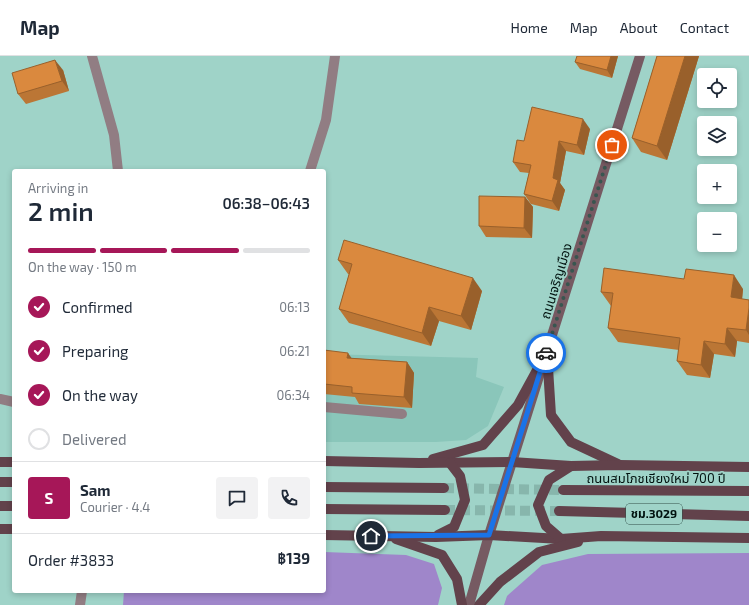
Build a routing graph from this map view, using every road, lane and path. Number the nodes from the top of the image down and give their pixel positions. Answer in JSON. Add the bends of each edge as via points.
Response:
{"nodes":[{"id":1,"x":92,"y":56,"type":"edge"},
{"id":2,"x":336,"y":56,"type":"edge"},
{"id":3,"x":640,"y":56,"type":"edge"},
{"id":4,"x":118,"y":169,"type":"edge"},
{"id":5,"x":311,"y":169,"type":"edge"},
{"id":6,"x":547,"y":352,"type":"junction"},
{"id":7,"x":0,"y":399,"type":"edge"},
{"id":8,"x":12,"y":402,"type":"edge"},
{"id":9,"x":326,"y":406,"type":"edge"},
{"id":10,"x":402,"y":414,"type":"dead end"},
{"id":11,"x":326,"y":461,"type":"edge"},
{"id":12,"x":0,"y":462,"type":"edge"},
{"id":13,"x":12,"y":462,"type":"edge"},
{"id":14,"x":512,"y":462,"type":"junction"},
{"id":15,"x":419,"y":463,"type":"junction"},
{"id":16,"x":450,"y":463,"type":"junction"},
{"id":17,"x":619,"y":465,"type":"junction"},
{"id":18,"x":571,"y":466,"type":"junction"},
{"id":19,"x":749,"y":467,"type":"edge"},
{"id":20,"x":0,"y":482,"type":"edge"},
{"id":21,"x":12,"y":482,"type":"edge"},
{"id":22,"x":326,"y":487,"type":"edge"},
{"id":23,"x":444,"y":488,"type":"tunnel mouth"},
{"id":24,"x":563,"y":490,"type":"tunnel mouth"},
{"id":25,"x":749,"y":492,"type":"edge"},
{"id":26,"x":0,"y":506,"type":"edge"},
{"id":27,"x":12,"y":506,"type":"edge"},
{"id":28,"x":326,"y":509,"type":"edge"},
{"id":29,"x":445,"y":510,"type":"tunnel mouth"},
{"id":30,"x":559,"y":511,"type":"tunnel mouth"},
{"id":31,"x":749,"y":516,"type":"edge"},
{"id":32,"x":0,"y":529,"type":"edge"},
{"id":33,"x":12,"y":529,"type":"edge"},
{"id":34,"x":326,"y":535,"type":"edge"},
{"id":35,"x":489,"y":535,"type":"junction"},
{"id":36,"x":387,"y":536,"type":"junction"},
{"id":37,"x":436,"y":536,"type":"junction"},
{"id":38,"x":601,"y":536,"type":"junction"},
{"id":39,"x":749,"y":538,"type":"edge"},
{"id":40,"x":561,"y":539,"type":"junction"},
{"id":41,"x":82,"y":593,"type":"edge"},
{"id":42,"x":80,"y":605,"type":"edge"},
{"id":43,"x":462,"y":605,"type":"edge"},
{"id":44,"x":469,"y":605,"type":"edge"},
{"id":45,"x":479,"y":605,"type":"edge"}],
"edges":[{"from":1,"to":4,"type":"street","via":[[114,135]]},
{"from":2,"to":5,"type":"street","via":[[326,120]]},
{"from":3,"to":6,"type":"main road","name":"ถนนเจริญเมือง"},
{"from":6,"to":14,"type":"main road","name":"ถนนเจริญเมือง"},
{"from":6,"to":15,"type":"main road","via":[[518,405],[482,445]]},
{"from":6,"to":17,"type":"main road","via":[[551,415],[571,442]]},
{"from":7,"to":8,"type":"street"},
{"from":9,"to":10,"type":"street"},
{"from":11,"to":15,"type":"main road"},
{"from":12,"to":13,"type":"main road"},
{"from":14,"to":16,"type":"main road"},
{"from":14,"to":18,"type":"main road"},
{"from":14,"to":35,"type":"main road","name":"ถนนเจริญเมือง"},
{"from":15,"to":16,"type":"main road"},
{"from":16,"to":37,"type":"main road","via":[[460,476],[465,500],[454,527]]},
{"from":17,"to":18,"type":"main road"},
{"from":17,"to":19,"type":"main road"},
{"from":18,"to":40,"type":"main road","via":[[549,480],[538,505],[546,526]]},
{"from":20,"to":21,"type":"main road"},
{"from":22,"to":23,"type":"main road"},
{"from":24,"to":25,"type":"main road","name":"ถนนสมโภชเชียงใหม่ 700 ปี","number":"ชม.3029"},
{"from":26,"to":27,"type":"main road"},
{"from":28,"to":29,"type":"main road"},
{"from":30,"to":31,"type":"main road","number":"ชม.3029"},
{"from":32,"to":33,"type":"main road"},
{"from":34,"to":36,"type":"main road"},
{"from":35,"to":37,"type":"main road"},
{"from":35,"to":40,"type":"main road"},
{"from":35,"to":44,"type":"main road","name":"ถนนเจริญเมือง"},
{"from":36,"to":37,"type":"main road"},
{"from":36,"to":43,"type":"main road","via":[[442,555],[457,579]]},
{"from":38,"to":39,"type":"main road"},
{"from":38,"to":40,"type":"main road"},
{"from":38,"to":45,"type":"main road","via":[[539,552],[500,582]]},
{"from":41,"to":42,"type":"street"}]}
